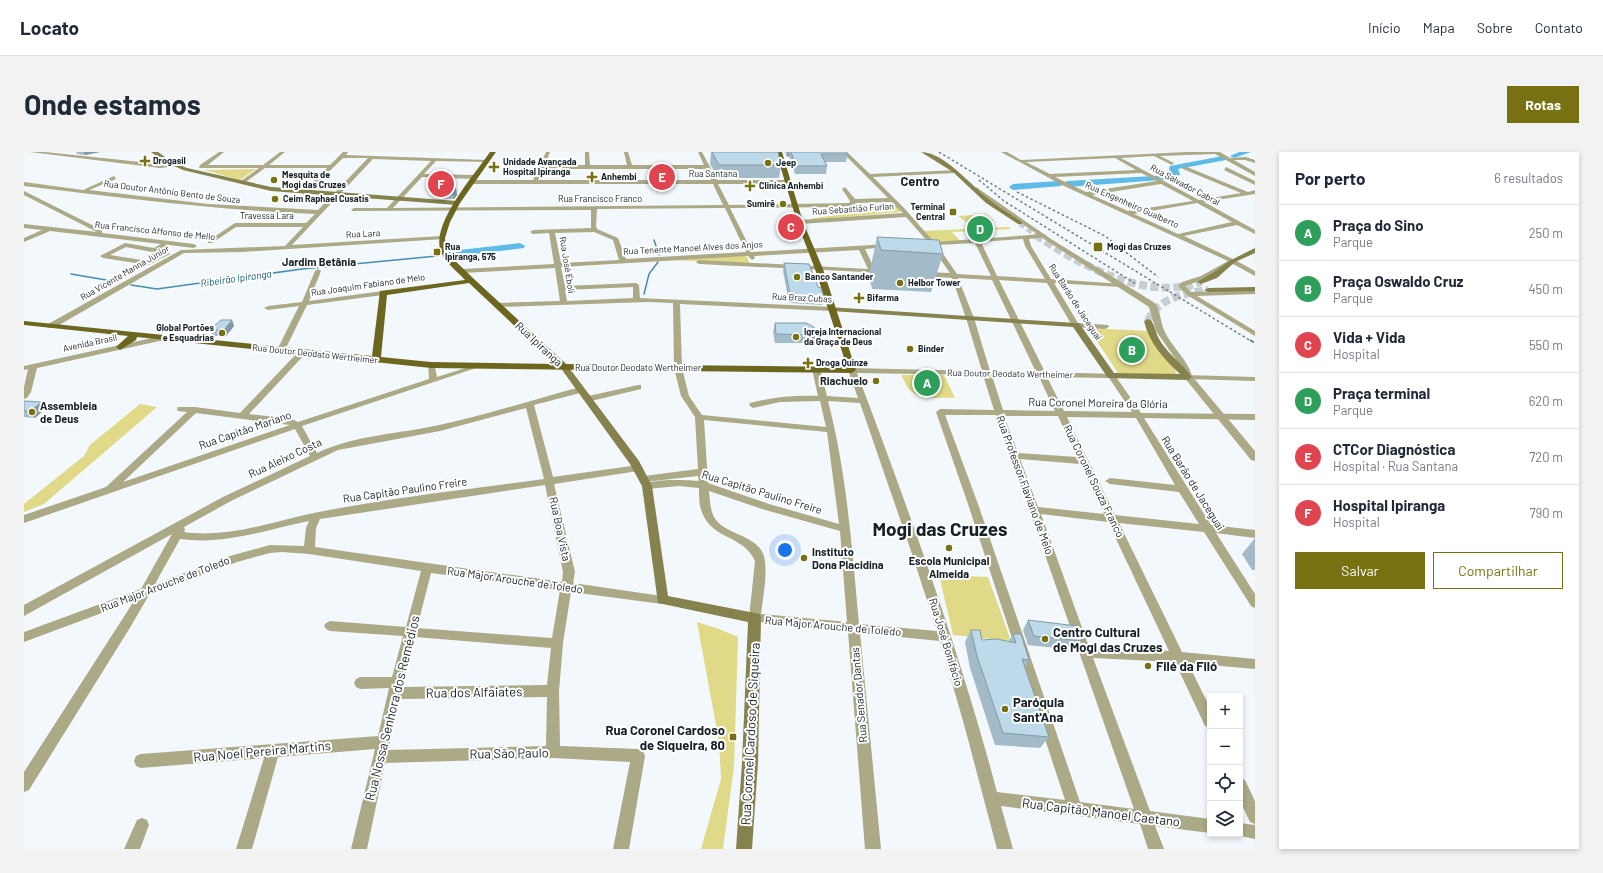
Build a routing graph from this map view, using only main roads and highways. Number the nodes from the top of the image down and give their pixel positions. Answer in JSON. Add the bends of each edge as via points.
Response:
{"nodes":[{"id":1,"x":493,"y":152,"type":"edge"},
{"id":2,"x":779,"y":152,"type":"edge"},
{"id":3,"x":924,"y":152,"type":"edge"},
{"id":4,"x":156,"y":153,"type":"edge"},
{"id":5,"x":176,"y":164,"type":"junction"},
{"id":6,"x":154,"y":165,"type":"road end"},
{"id":7,"x":160,"y":166,"type":"road end"},
{"id":8,"x":455,"y":206,"type":"junction"},
{"id":9,"x":1020,"y":223,"type":"tunnel mouth"},
{"id":10,"x":1255,"y":250,"type":"edge"},
{"id":11,"x":471,"y":281,"type":"junction"},
{"id":12,"x":1201,"y":282,"type":"tunnel mouth"},
{"id":13,"x":1208,"y":290,"type":"tunnel mouth"},
{"id":14,"x":1255,"y":290,"type":"edge"},
{"id":15,"x":831,"y":309,"type":"junction"},
{"id":16,"x":1148,"y":321,"type":"dead end"},
{"id":17,"x":24,"y":323,"type":"edge"},
{"id":18,"x":1076,"y":325,"type":"joint"},
{"id":19,"x":132,"y":335,"type":"junction"},
{"id":20,"x":120,"y":347,"type":"road end"},
{"id":21,"x":376,"y":360,"type":"junction"},
{"id":22,"x":564,"y":367,"type":"junction"},
{"id":23,"x":1111,"y":376,"type":"joint"},
{"id":24,"x":662,"y":600,"type":"joint"},
{"id":25,"x":721,"y":611,"type":"junction"},
{"id":26,"x":755,"y":618,"type":"joint"},
{"id":27,"x":754,"y":643,"type":"junction"},
{"id":28,"x":744,"y":849,"type":"edge"}],
"edges":[{"from":1,"to":8,"type":"main road"},
{"from":2,"to":15,"type":"main road","via":[[800,222],[819,269]]},
{"from":3,"to":9,"type":"main road","via":[[955,171],[992,205]]},
{"from":4,"to":5,"type":"main road"},
{"from":4,"to":5,"type":"main road"},
{"from":5,"to":6,"type":"main road"},
{"from":5,"to":7,"type":"main road"},
{"from":5,"to":8,"type":"main road","via":[[271,189]]},
{"from":8,"to":11,"type":"main road","name":"Rua Ipiranga","via":[[442,238],[443,249],[446,256]]},
{"from":10,"to":12,"type":"main road"},
{"from":11,"to":21,"type":"main road","name":"Rua Joaquim Fabiano de Melo","via":[[383,293]]},
{"from":11,"to":22,"type":"main road","name":"Rua Ipiranga"},
{"from":13,"to":14,"type":"main road"},
{"from":15,"to":18,"type":"main road","name":"Rua Braz Cubas"},
{"from":15,"to":22,"type":"main road","name":"Rua Doutor Deodato Wertheimer","via":[[852,370]]},
{"from":16,"to":23,"type":"main road","name":"Rua Doutor Deodato Wertheimer","via":[[1152,333],[1168,357],[1188,377]]},
{"from":17,"to":19,"type":"main road","name":"Rua Doutor Deodato Wertheimer"},
{"from":18,"to":23,"type":"main road","name":"Rua Barão de Jaceguaí"},
{"from":19,"to":20,"type":"main road","via":[[131,341]]},
{"from":19,"to":21,"type":"main road","name":"Rua Doutor Deodato Wertheimer"},
{"from":21,"to":22,"type":"main road","name":"Rua Doutor Deodato Wertheimer","via":[[475,367]]},
{"from":22,"to":24,"type":"main road","name":"Rua Ipiranga","via":[[638,468],[645,482]]},
{"from":24,"to":25,"type":"main road","name":"Rua Major Arouche de Toledo"},
{"from":25,"to":26,"type":"main road","name":"Rua Major Arouche de Toledo"},
{"from":25,"to":27,"type":"main road","name":"Rua Major Arouche de Toledo","via":[[744,622],[751,631]]},
{"from":26,"to":27,"type":"main road","name":"Rua Coronel Cardoso de Siqueira"},
{"from":27,"to":28,"type":"main road","name":"Rua Coronel Cardoso de Siqueira"}]}
